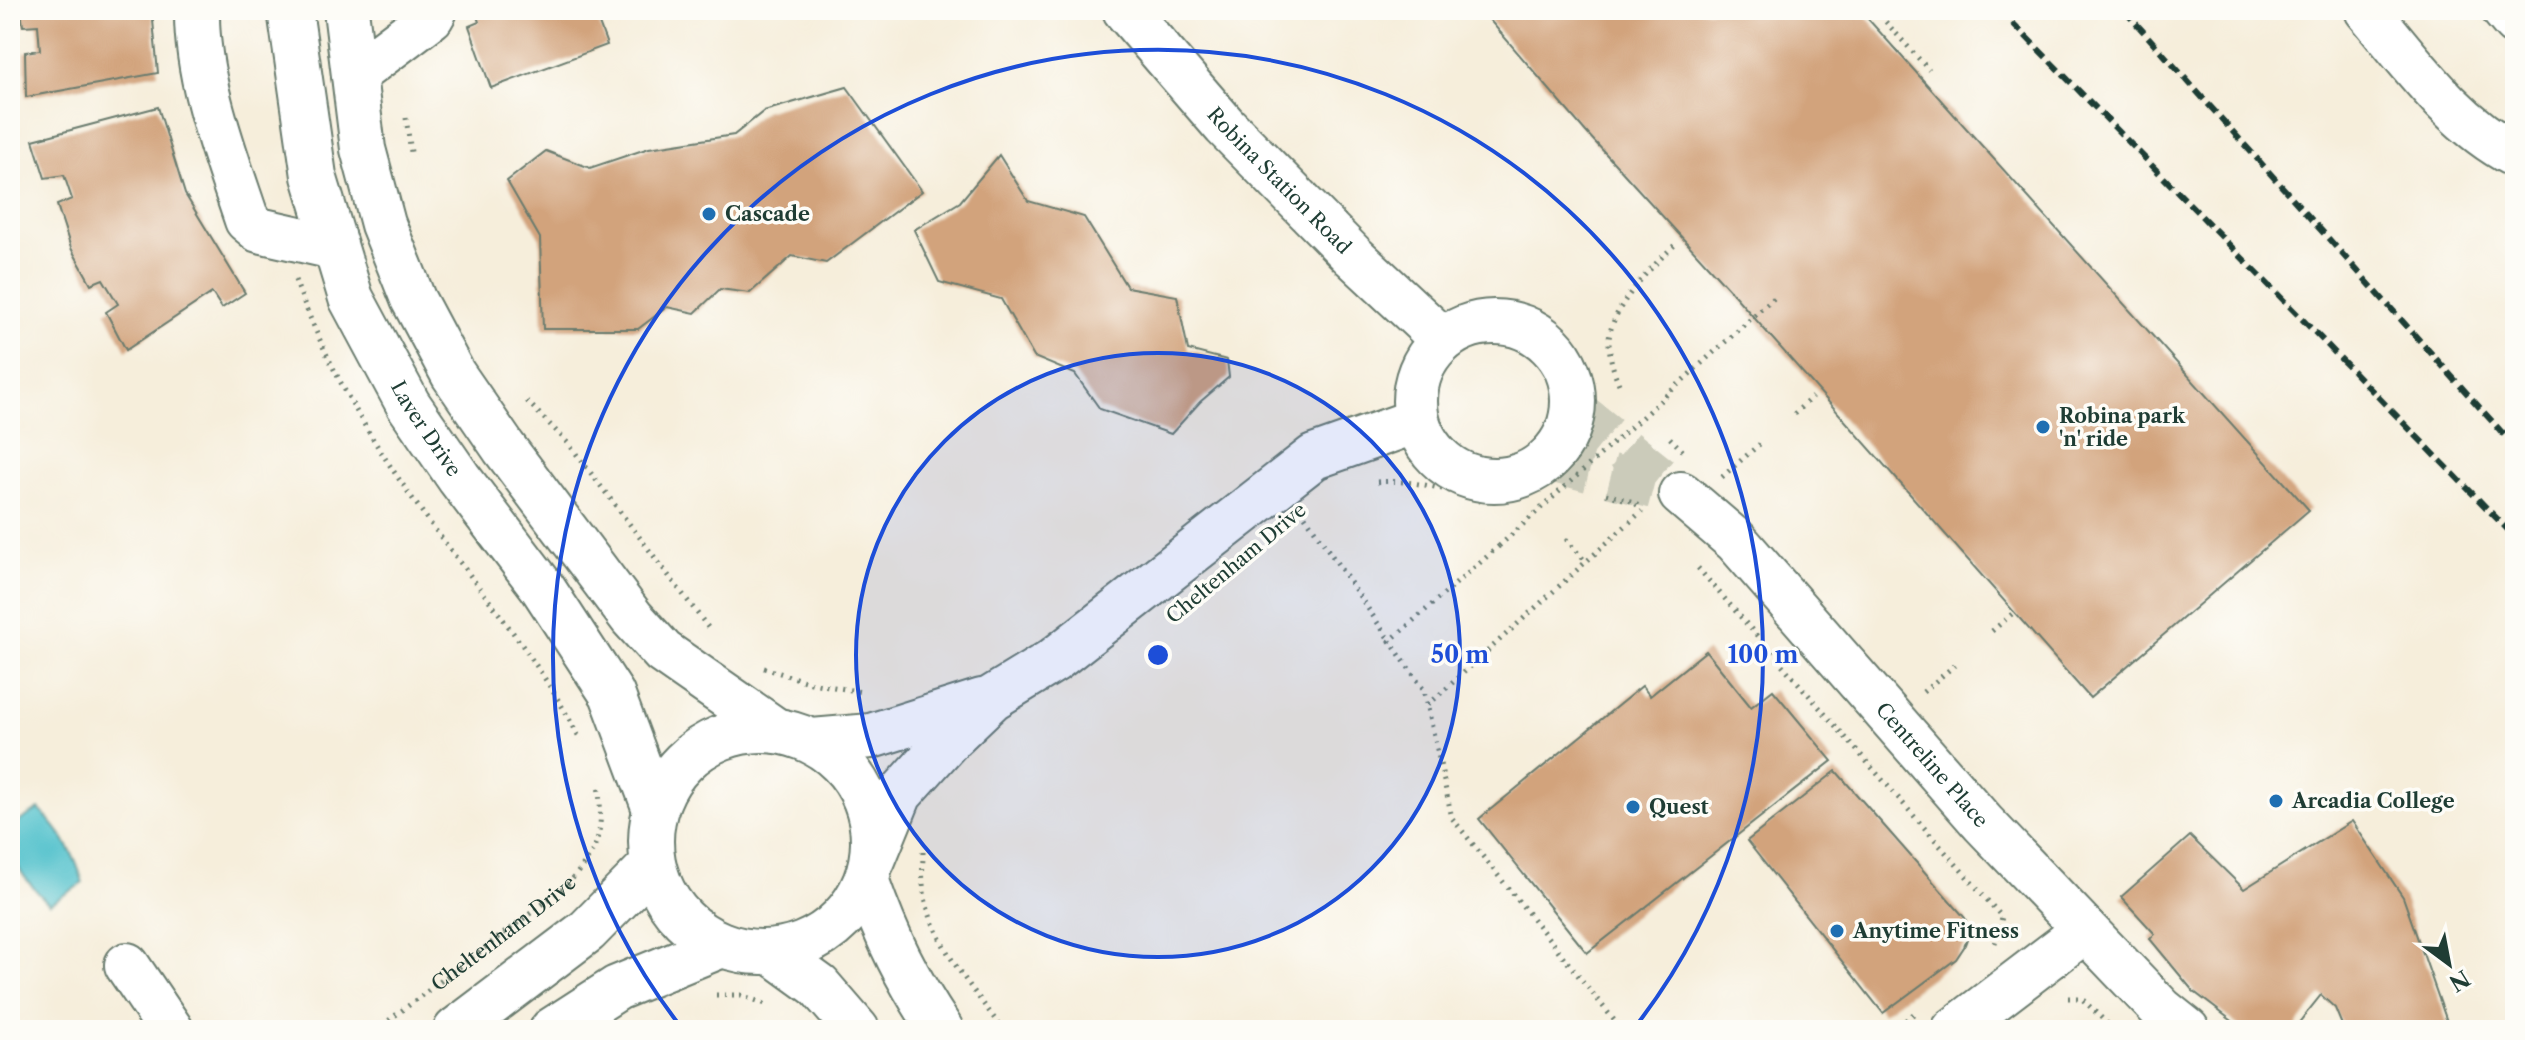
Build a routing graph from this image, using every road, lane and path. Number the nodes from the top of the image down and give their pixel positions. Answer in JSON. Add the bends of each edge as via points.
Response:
{"nodes":[{"id":1,"x":197,"y":10,"type":"edge"},
{"id":2,"x":290,"y":10,"type":"edge"},
{"id":3,"x":346,"y":10,"type":"edge"},
{"id":4,"x":435,"y":10,"type":"edge"},
{"id":5,"x":1125,"y":10,"type":"edge"},
{"id":6,"x":1875,"y":10,"type":"edge"},
{"id":7,"x":2367,"y":10,"type":"edge"},
{"id":8,"x":2504,"y":10,"type":"edge"},
{"id":9,"x":2515,"y":23,"type":"edge"},
{"id":10,"x":1929,"y":70,"type":"dead end"},
{"id":11,"x":354,"y":75,"type":"junction"},
{"id":12,"x":405,"y":115,"type":"dead end"},
{"id":13,"x":412,"y":155,"type":"dead end"},
{"id":14,"x":2515,"y":155,"type":"edge"},
{"id":15,"x":1678,"y":242,"type":"dead end"},
{"id":16,"x":334,"y":247,"type":"junction"},
{"id":17,"x":1774,"y":298,"type":"dead end"},
{"id":18,"x":1443,"y":340,"type":"junction"},
{"id":19,"x":1619,"y":384,"type":"dead end"},
{"id":20,"x":519,"y":393,"type":"dead end"},
{"id":21,"x":1812,"y":397,"type":"dead end"},
{"id":22,"x":1794,"y":414,"type":"dead end"},
{"id":23,"x":1416,"y":421,"type":"junction"},
{"id":24,"x":1763,"y":441,"type":"dead end"},
{"id":25,"x":1314,"y":457,"type":"junction"},
{"id":26,"x":1444,"y":465,"type":"junction"},
{"id":27,"x":1372,"y":483,"type":"dead end"},
{"id":28,"x":1606,"y":494,"type":"dead end"},
{"id":29,"x":1673,"y":502,"type":"junction"},
{"id":30,"x":1485,"y":503,"type":"dead end"},
{"id":31,"x":1300,"y":507,"type":"dead end"},
{"id":32,"x":1566,"y":539,"type":"dead end"},
{"id":33,"x":1586,"y":562,"type":"junction"},
{"id":34,"x":1693,"y":563,"type":"dead end"},
{"id":35,"x":2012,"y":614,"type":"dead end"},
{"id":36,"x":1992,"y":631,"type":"dead end"},
{"id":37,"x":714,"y":634,"type":"dead end"},
{"id":38,"x":1390,"y":641,"type":"junction"},
{"id":39,"x":752,"y":662,"type":"dead end"},
{"id":40,"x":1956,"y":664,"type":"dead end"},
{"id":41,"x":992,"y":698,"type":"junction"},
{"id":42,"x":1913,"y":700,"type":"dead end"},
{"id":43,"x":1428,"y":705,"type":"junction"},
{"id":44,"x":895,"y":728,"type":"junction"},
{"id":45,"x":794,"y":735,"type":"junction"},
{"id":46,"x":655,"y":809,"type":"junction"},
{"id":47,"x":602,"y":815,"type":"dead end"},
{"id":48,"x":925,"y":842,"type":"dead end"},
{"id":49,"x":653,"y":864,"type":"junction"},
{"id":50,"x":870,"y":871,"type":"junction"},
{"id":51,"x":2002,"y":917,"type":"dead end"},
{"id":52,"x":2084,"y":931,"type":"junction"},
{"id":53,"x":722,"y":945,"type":"junction"},
{"id":54,"x":772,"y":952,"type":"junction"},
{"id":55,"x":127,"y":965,"type":"dead end"},
{"id":56,"x":741,"y":995,"type":"dead end"},
{"id":57,"x":2081,"y":998,"type":"dead end"},
{"id":58,"x":778,"y":1009,"type":"dead end"},
{"id":59,"x":171,"y":1030,"type":"edge"},
{"id":60,"x":376,"y":1030,"type":"edge"},
{"id":61,"x":456,"y":1030,"type":"edge"},
{"id":62,"x":552,"y":1030,"type":"edge"},
{"id":63,"x":857,"y":1030,"type":"edge"},
{"id":64,"x":941,"y":1030,"type":"edge"},
{"id":65,"x":1003,"y":1030,"type":"edge"},
{"id":66,"x":1622,"y":1030,"type":"edge"},
{"id":67,"x":1954,"y":1030,"type":"edge"},
{"id":68,"x":2114,"y":1030,"type":"edge"},
{"id":69,"x":2187,"y":1030,"type":"edge"}],
"edges":[{"from":1,"to":16,"type":"street","via":[[196,31],[215,123],[247,220],[259,230]]},
{"from":2,"to":16,"type":"street","name":"Laver Drive","via":[[314,176]]},
{"from":3,"to":11,"type":"street"},
{"from":4,"to":11,"type":"street"},
{"from":5,"to":18,"type":"street","name":"Robina Station Road","via":[[1225,126]]},
{"from":6,"to":10,"type":"path"},
{"from":7,"to":14,"type":"street","via":[[2459,118]]},
{"from":8,"to":9,"type":"street"},
{"from":11,"to":45,"type":"street","via":[[363,149],[383,224],[413,299],[453,374],[632,618],[663,652]]},
{"from":12,"to":13,"type":"path"},
{"from":15,"to":19,"type":"path","via":[[1625,300],[1609,337]]},
{"from":16,"to":46,"type":"street","name":"Laver Drive","via":[[351,298],[408,404],[542,587],[612,694]]},
{"from":17,"to":38,"type":"path","bridge":true},
{"from":18,"to":23,"type":"street","via":[[1428,355],[1417,381]]},
{"from":18,"to":26,"type":"street","via":[[1467,326],[1501,322],[1541,337],[1569,373],[1573,409],[1566,435],[1547,459],[1520,477],[1484,481]]},
{"from":20,"to":37,"type":"path","via":[[562,436]]},
{"from":21,"to":22,"type":"path"},
{"from":23,"to":25,"type":"street","name":"Cheltenham Drive"},
{"from":23,"to":26,"type":"street"},
{"from":24,"to":29,"type":"path"},
{"from":25,"to":26,"type":"street"},
{"from":25,"to":41,"type":"street","name":"Cheltenham Drive","via":[[1054,660]]},
{"from":27,"to":30,"type":"path","via":[[1399,480],[1440,487]]},
{"from":28,"to":29,"type":"path","via":[[1634,502]]},
{"from":29,"to":33,"type":"path"},
{"from":29,"to":52,"type":"street","name":"Centreline Place","via":[[1736,541]]},
{"from":31,"to":38,"type":"path"},
{"from":32,"to":33,"type":"path"},
{"from":33,"to":43,"type":"path"},
{"from":34,"to":51,"type":"path"},
{"from":35,"to":36,"type":"path"},
{"from":38,"to":43,"type":"path","via":[[1424,690]]},
{"from":39,"to":44,"type":"path","via":[[811,683],[869,693]]},
{"from":40,"to":42,"type":"path"},
{"from":41,"to":44,"type":"street","name":"Cheltenham Drive"},
{"from":41,"to":50,"type":"street","name":"Cheltenham Drive","via":[[900,794]]},
{"from":43,"to":66,"type":"path","via":[[1452,818]]},
{"from":44,"to":45,"type":"street","name":"Cheltenham Drive","via":[[871,736]]},
{"from":45,"to":46,"type":"street","via":[[711,742],[667,782]]},
{"from":45,"to":50,"type":"street","via":[[841,761],[862,790],[873,825]]},
{"from":46,"to":49,"type":"street"},
{"from":47,"to":60,"type":"path","name":"Cheltenham Drive","via":[[587,863],[564,888]]},
{"from":48,"to":65,"type":"path","via":[[923,883],[936,928]]},
{"from":49,"to":53,"type":"street","via":[[665,898],[681,917]]},
{"from":49,"to":61,"type":"street","via":[[587,931]]},
{"from":50,"to":54,"type":"street","via":[[851,909],[829,930],[802,946]]},
{"from":50,"to":64,"type":"street","via":[[888,940]]},
{"from":52,"to":67,"type":"street"},
{"from":52,"to":69,"type":"street","name":"Centreline Place"},
{"from":53,"to":54,"type":"street"},
{"from":53,"to":62,"type":"street","via":[[617,988]]},
{"from":54,"to":63,"type":"street","via":[[819,986]]},
{"from":55,"to":59,"type":"street"},
{"from":56,"to":58,"type":"path"},
{"from":57,"to":68,"type":"path"}]}
